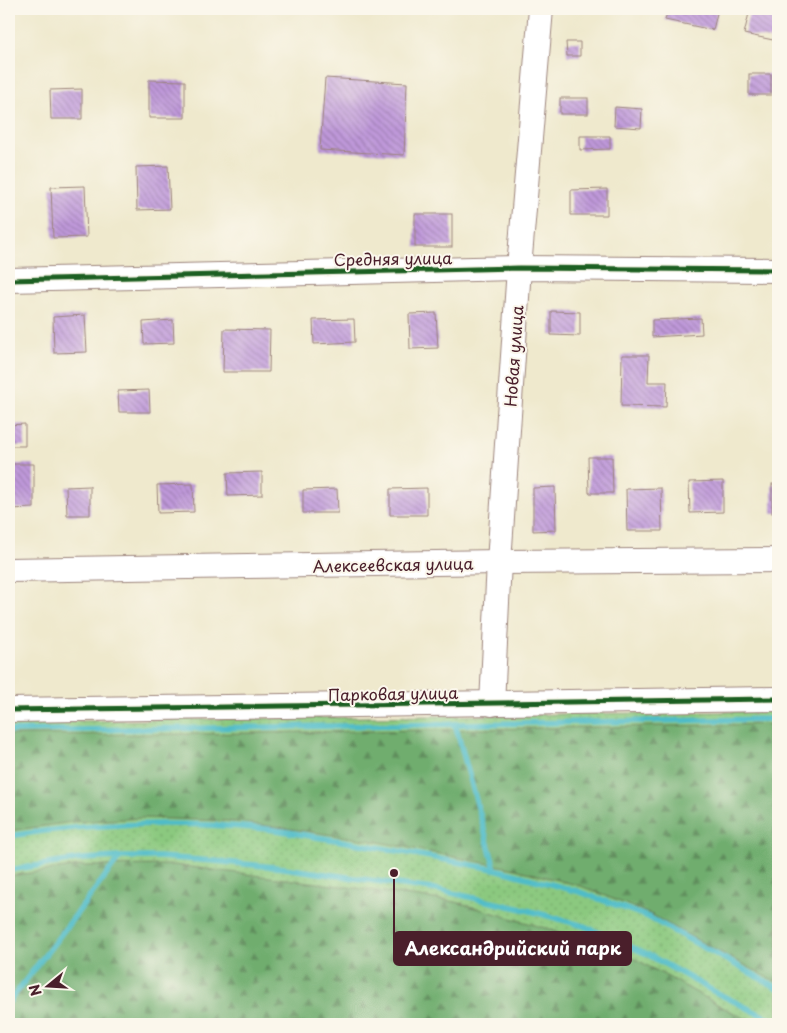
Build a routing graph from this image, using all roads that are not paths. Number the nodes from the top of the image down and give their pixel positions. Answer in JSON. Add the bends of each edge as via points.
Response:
{"nodes":[{"id":1,"x":541,"y":9,"type":"edge"},
{"id":2,"x":519,"y":268,"type":"junction"},
{"id":3,"x":778,"y":270,"type":"edge"},
{"id":4,"x":9,"y":280,"type":"edge"},
{"id":5,"x":778,"y":560,"type":"edge"},
{"id":6,"x":499,"y":562,"type":"junction"},
{"id":7,"x":9,"y":570,"type":"edge"},
{"id":8,"x":778,"y":699,"type":"edge"},
{"id":9,"x":492,"y":704,"type":"junction"},
{"id":10,"x":9,"y":710,"type":"edge"}],
"edges":[{"from":1,"to":2,"type":"street","name":"Новая улица"},
{"from":2,"to":3,"type":"street","name":"Средняя улица"},
{"from":2,"to":4,"type":"street","name":"Средняя улица"},
{"from":2,"to":6,"type":"street","name":"Новая улица"},
{"from":5,"to":6,"type":"street","name":"Алексеевская улица"},
{"from":6,"to":7,"type":"street","name":"Алексеевская улица"},
{"from":6,"to":9,"type":"street","name":"Новая улица"},
{"from":8,"to":9,"type":"street","name":"Парковая улица"},
{"from":9,"to":10,"type":"street","name":"Парковая улица"}]}
